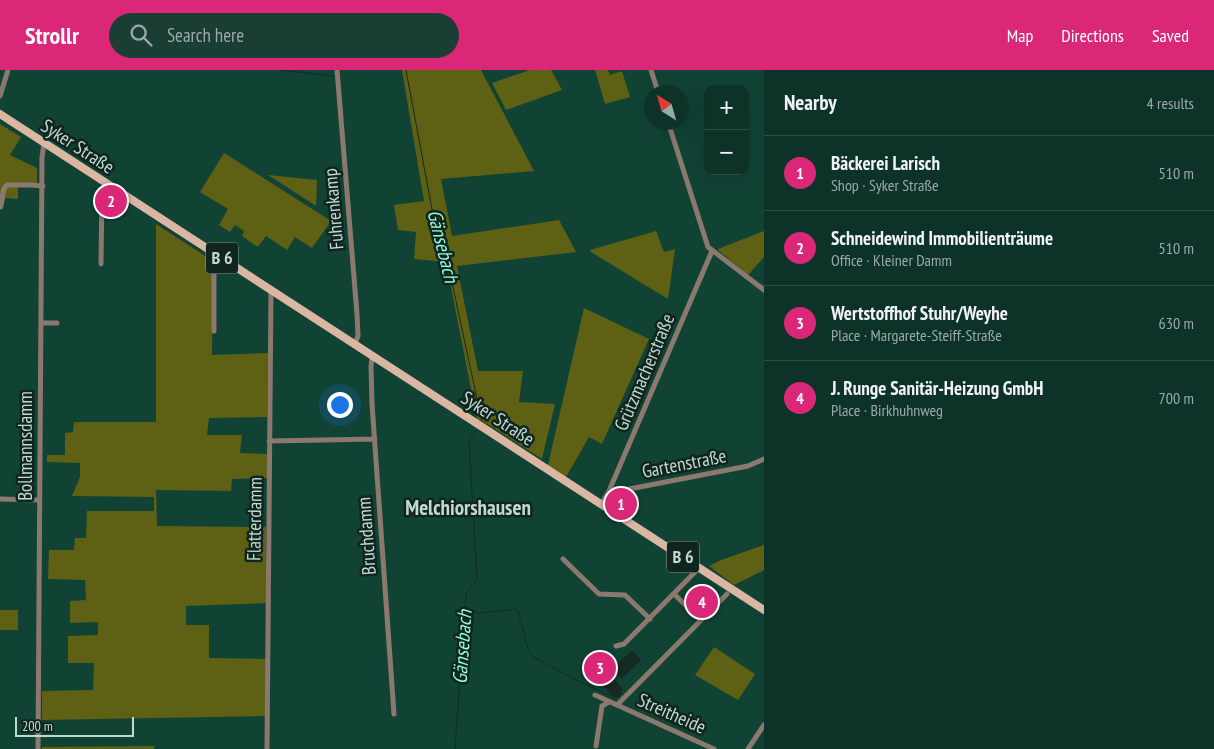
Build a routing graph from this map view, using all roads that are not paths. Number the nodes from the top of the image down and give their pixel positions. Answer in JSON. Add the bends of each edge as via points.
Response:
{"nodes":[{"id":1,"x":8,"y":70,"type":"edge"},
{"id":2,"x":337,"y":70,"type":"edge"},
{"id":3,"x":651,"y":70,"type":"edge"},
{"id":4,"x":656,"y":85,"type":"edge"},
{"id":5,"x":0,"y":96,"type":"edge"},
{"id":6,"x":0,"y":114,"type":"edge"},
{"id":7,"x":670,"y":130,"type":"edge"},
{"id":8,"x":44,"y":143,"type":"junction"},
{"id":9,"x":105,"y":182,"type":"junction"},
{"id":10,"x":43,"y":186,"type":"junction"},
{"id":11,"x":0,"y":207,"type":"edge"},
{"id":12,"x":712,"y":251,"type":"junction"},
{"id":13,"x":214,"y":253,"type":"junction"},
{"id":14,"x":101,"y":264,"type":"dead end"},
{"id":15,"x":272,"y":290,"type":"junction"},
{"id":16,"x":764,"y":290,"type":"edge"},
{"id":17,"x":42,"y":323,"type":"junction"},
{"id":18,"x":57,"y":323,"type":"dead end"},
{"id":19,"x":214,"y":331,"type":"dead end"},
{"id":20,"x":355,"y":344,"type":"junction"},
{"id":21,"x":372,"y":356,"type":"junction"},
{"id":22,"x":375,"y":439,"type":"junction"},
{"id":23,"x":269,"y":441,"type":"junction"},
{"id":24,"x":764,"y":459,"type":"edge"},
{"id":25,"x":609,"y":491,"type":"junction"},
{"id":26,"x":0,"y":499,"type":"edge"},
{"id":27,"x":39,"y":500,"type":"junction"},
{"id":28,"x":601,"y":504,"type":"junction"},
{"id":29,"x":563,"y":559,"type":"dead end"},
{"id":30,"x":699,"y":568,"type":"junction"},
{"id":31,"x":674,"y":594,"type":"junction"},
{"id":32,"x":727,"y":594,"type":"dead end"},
{"id":33,"x":764,"y":610,"type":"edge"},
{"id":34,"x":650,"y":619,"type":"junction"},
{"id":35,"x":701,"y":620,"type":"junction"},
{"id":36,"x":616,"y":646,"type":"dead end"},
{"id":37,"x":595,"y":695,"type":"dead end"},
{"id":38,"x":609,"y":702,"type":"junction"},
{"id":39,"x":617,"y":705,"type":"junction"},
{"id":40,"x":394,"y":714,"type":"dead end"},
{"id":41,"x":764,"y":725,"type":"edge"},
{"id":42,"x":596,"y":746,"type":"dead end"},
{"id":43,"x":38,"y":749,"type":"edge"},
{"id":44,"x":267,"y":749,"type":"edge"},
{"id":45,"x":714,"y":749,"type":"edge"},
{"id":46,"x":748,"y":749,"type":"edge"}],
"edges":[{"from":1,"to":5,"type":"street"},
{"from":2,"to":20,"type":"street","name":"Fuhrenkamp","via":[[358,336]]},
{"from":3,"to":4,"type":"street"},
{"from":6,"to":8,"type":"main road","name":"Syker Straße","number":"B 6"},
{"from":7,"to":12,"type":"street","via":[[705,242]]},
{"from":8,"to":9,"type":"main road","name":"Syker Straße","number":"B 6"},
{"from":8,"to":10,"type":"street","name":"Bollmannsdamm"},
{"from":9,"to":13,"type":"main road","name":"Syker Straße","number":"B 6"},
{"from":9,"to":14,"type":"street","via":[[102,191]]},
{"from":10,"to":11,"type":"street","via":[[7,185],[2,191]]},
{"from":10,"to":17,"type":"street","name":"Bollmannsdamm"},
{"from":12,"to":16,"type":"street"},
{"from":12,"to":25,"type":"street","name":"Grützmacherstraße"},
{"from":13,"to":15,"type":"main road","name":"Syker Straße","number":"B 6"},
{"from":13,"to":19,"type":"street"},
{"from":15,"to":20,"type":"main road","name":"Syker Straße","number":"B 6"},
{"from":15,"to":23,"type":"street","name":"Flatterdamm"},
{"from":17,"to":18,"type":"street"},
{"from":17,"to":27,"type":"street","name":"Bollmannsdamm"},
{"from":20,"to":21,"type":"main road","name":"Syker Straße","number":"B 6"},
{"from":21,"to":22,"type":"street","name":"Bruchdamm"},
{"from":21,"to":28,"type":"main road","name":"Syker Straße","number":"B 6"},
{"from":22,"to":23,"type":"street"},
{"from":22,"to":40,"type":"street","name":"Bruchdamm"},
{"from":23,"to":44,"type":"street","name":"Flatterdamm"},
{"from":24,"to":25,"type":"street","name":"Gartenstraße","via":[[748,466]]},
{"from":25,"to":28,"type":"street","name":"Grützmacherstraße"},
{"from":26,"to":27,"type":"street"},
{"from":27,"to":43,"type":"street","name":"Bollmannsdamm"},
{"from":28,"to":30,"type":"main road","name":"Syker Straße","number":"B 6"},
{"from":29,"to":34,"type":"street","via":[[595,592],[625,595]]},
{"from":30,"to":31,"type":"street"},
{"from":30,"to":33,"type":"main road","name":"Syker Straße","number":"B 6"},
{"from":31,"to":34,"type":"street"},
{"from":31,"to":35,"type":"street"},
{"from":32,"to":35,"type":"street"},
{"from":34,"to":36,"type":"street","via":[[624,644]]},
{"from":35,"to":39,"type":"street"},
{"from":37,"to":38,"type":"street","name":"Streitheide"},
{"from":38,"to":39,"type":"street","name":"Streitheide"},
{"from":38,"to":42,"type":"street","via":[[602,706]]},
{"from":39,"to":45,"type":"street","name":"Streitheide"},
{"from":41,"to":46,"type":"street"}]}
